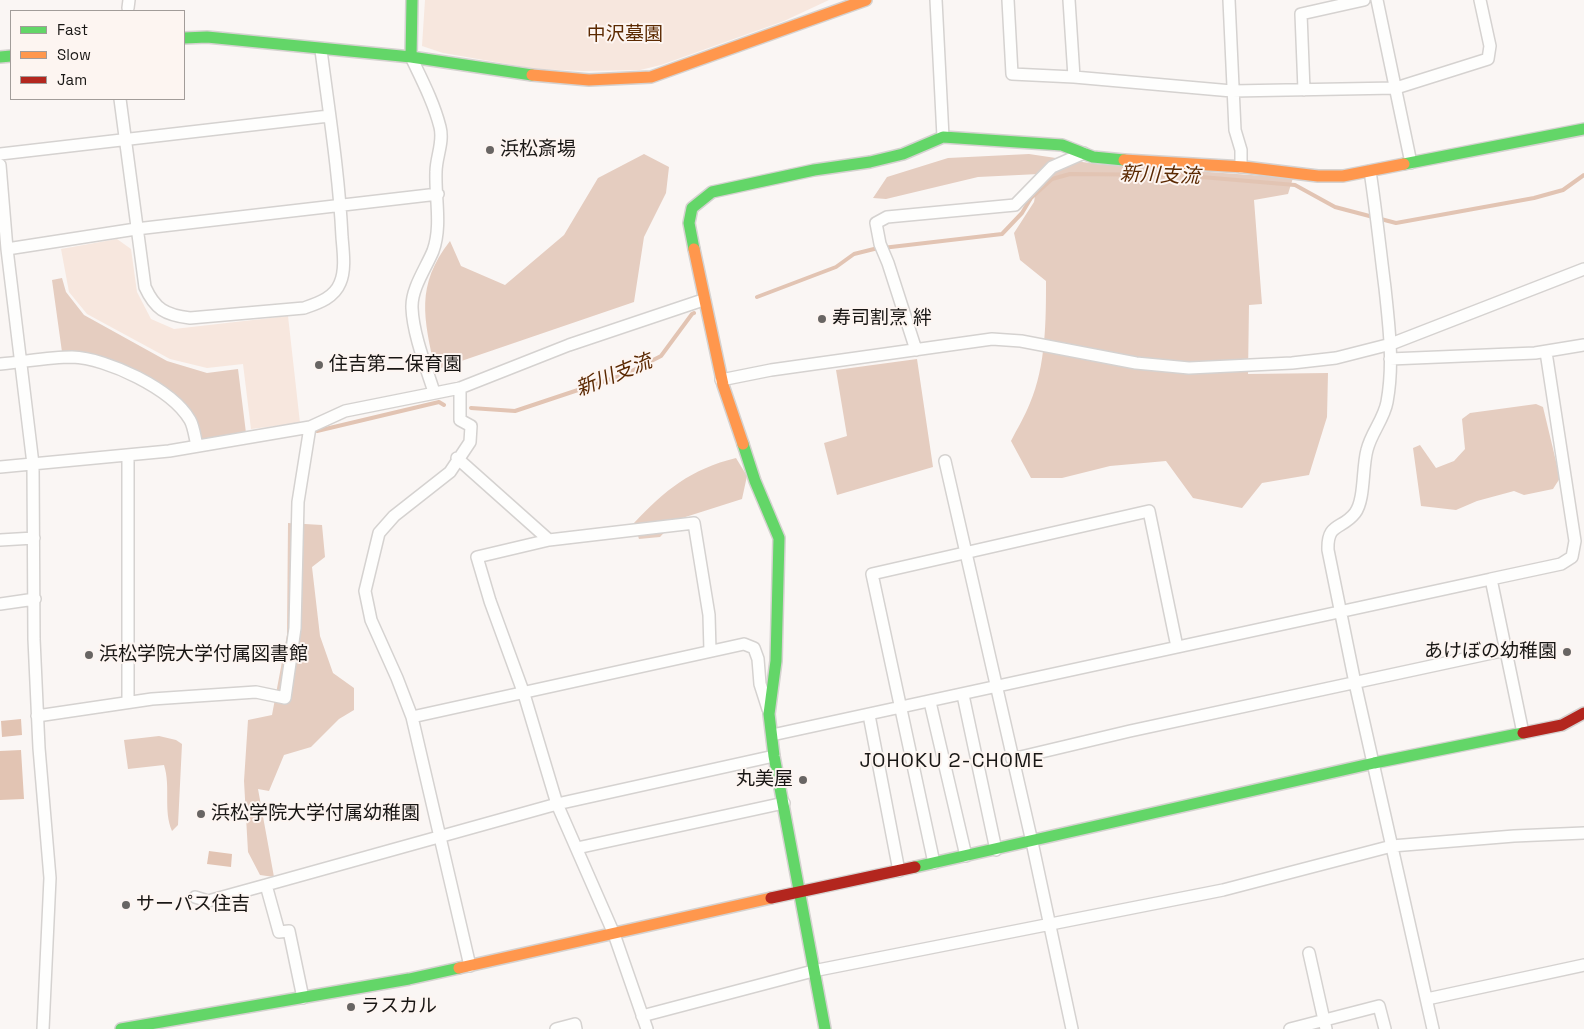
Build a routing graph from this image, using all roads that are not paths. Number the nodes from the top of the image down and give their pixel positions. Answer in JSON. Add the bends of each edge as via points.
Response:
{"nodes":[{"id":1,"x":412,"y":0,"type":"edge"},
{"id":2,"x":866,"y":0,"type":"edge"},
{"id":3,"x":936,"y":0,"type":"edge"},
{"id":4,"x":1008,"y":0,"type":"edge"},
{"id":5,"x":1069,"y":0,"type":"edge"},
{"id":6,"x":1229,"y":0,"type":"edge"},
{"id":7,"x":1364,"y":0,"type":"edge"},
{"id":8,"x":1377,"y":0,"type":"edge"},
{"id":9,"x":1480,"y":0,"type":"edge"},
{"id":10,"x":185,"y":38,"type":"edge"},
{"id":11,"x":321,"y":50,"type":"junction"},
{"id":12,"x":411,"y":57,"type":"junction"},
{"id":13,"x":1074,"y":77,"type":"junction"},
{"id":14,"x":1396,"y":88,"type":"junction"},
{"id":15,"x":1304,"y":90,"type":"junction"},
{"id":16,"x":1232,"y":91,"type":"junction"},
{"id":17,"x":120,"y":100,"type":"edge"},
{"id":18,"x":329,"y":116,"type":"junction"},
{"id":19,"x":1584,"y":129,"type":"edge"},
{"id":20,"x":943,"y":138,"type":"junction"},
{"id":21,"x":125,"y":139,"type":"junction"},
{"id":22,"x":1084,"y":153,"type":"junction"},
{"id":23,"x":0,"y":154,"type":"edge"},
{"id":24,"x":1412,"y":163,"type":"junction"},
{"id":25,"x":0,"y":165,"type":"edge"},
{"id":26,"x":1241,"y":167,"type":"junction"},
{"id":27,"x":1370,"y":171,"type":"junction"},
{"id":28,"x":438,"y":194,"type":"junction"},
{"id":29,"x":341,"y":206,"type":"junction"},
{"id":30,"x":136,"y":229,"type":"junction"},
{"id":31,"x":7,"y":249,"type":"junction"},
{"id":32,"x":1584,"y":269,"type":"edge"},
{"id":33,"x":703,"y":300,"type":"junction"},
{"id":34,"x":1391,"y":344,"type":"junction"},
{"id":35,"x":1584,"y":345,"type":"edge"},
{"id":36,"x":916,"y":350,"type":"junction"},
{"id":37,"x":1546,"y":352,"type":"junction"},
{"id":38,"x":1390,"y":359,"type":"junction"},
{"id":39,"x":21,"y":362,"type":"junction"},
{"id":40,"x":0,"y":364,"type":"edge"},
{"id":41,"x":722,"y":380,"type":"junction"},
{"id":42,"x":460,"y":388,"type":"junction"},
{"id":43,"x":434,"y":392,"type":"junction"},
{"id":44,"x":310,"y":426,"type":"junction"},
{"id":45,"x":197,"y":446,"type":"junction"},
{"id":46,"x":128,"y":456,"type":"junction"},
{"id":47,"x":457,"y":458,"type":"junction"},
{"id":48,"x":945,"y":461,"type":"dead end"},
{"id":49,"x":33,"y":464,"type":"junction"},
{"id":50,"x":0,"y":467,"type":"edge"},
{"id":51,"x":34,"y":538,"type":"junction"},
{"id":52,"x":0,"y":540,"type":"edge"},
{"id":53,"x":548,"y":540,"type":"junction"},
{"id":54,"x":966,"y":551,"type":"junction"},
{"id":55,"x":1491,"y":579,"type":"junction"},
{"id":56,"x":35,"y":599,"type":"junction"},
{"id":57,"x":0,"y":604,"type":"edge"},
{"id":58,"x":1341,"y":612,"type":"junction"},
{"id":59,"x":1177,"y":647,"type":"junction"},
{"id":60,"x":1506,"y":650,"type":"junction"},
{"id":61,"x":710,"y":651,"type":"junction"},
{"id":62,"x":1355,"y":683,"type":"junction"},
{"id":63,"x":996,"y":688,"type":"junction"},
{"id":64,"x":524,"y":694,"type":"junction"},
{"id":65,"x":963,"y":695,"type":"junction"},
{"id":66,"x":128,"y":702,"type":"junction"},
{"id":67,"x":930,"y":702,"type":"junction"},
{"id":68,"x":901,"y":708,"type":"junction"},
{"id":69,"x":1584,"y":713,"type":"edge"},
{"id":70,"x":769,"y":714,"type":"junction"},
{"id":71,"x":869,"y":715,"type":"junction"},
{"id":72,"x":37,"y":716,"type":"junction"},
{"id":73,"x":412,"y":717,"type":"junction"},
{"id":74,"x":1523,"y":733,"type":"junction"},
{"id":75,"x":772,"y":735,"type":"junction"},
{"id":76,"x":774,"y":756,"type":"junction"},
{"id":77,"x":1012,"y":759,"type":"junction"},
{"id":78,"x":1374,"y":763,"type":"junction"},
{"id":79,"x":784,"y":803,"type":"junction"},
{"id":80,"x":557,"y":804,"type":"junction"},
{"id":81,"x":1584,"y":833,"type":"edge"},
{"id":82,"x":440,"y":836,"type":"junction"},
{"id":83,"x":1032,"y":842,"type":"junction"},
{"id":84,"x":1392,"y":846,"type":"junction"},
{"id":85,"x":577,"y":848,"type":"junction"},
{"id":86,"x":996,"y":850,"type":"junction"},
{"id":87,"x":966,"y":856,"type":"junction"},
{"id":88,"x":934,"y":863,"type":"junction"},
{"id":89,"x":899,"y":871,"type":"junction"},
{"id":90,"x":266,"y":885,"type":"junction"},
{"id":91,"x":798,"y":892,"type":"junction"},
{"id":92,"x":195,"y":897,"type":"dead end"},
{"id":93,"x":1050,"y":924,"type":"junction"},
{"id":94,"x":614,"y":934,"type":"junction"},
{"id":95,"x":1309,"y":953,"type":"dead end"},
{"id":96,"x":1584,"y":965,"type":"edge"},
{"id":97,"x":470,"y":966,"type":"junction"},
{"id":98,"x":813,"y":971,"type":"junction"},
{"id":99,"x":303,"y":998,"type":"junction"},
{"id":100,"x":1427,"y":999,"type":"junction"},
{"id":101,"x":642,"y":1016,"type":"junction"},
{"id":102,"x":1325,"y":1025,"type":"edge"},
{"id":103,"x":43,"y":1029,"type":"edge"},
{"id":104,"x":121,"y":1029,"type":"edge"},
{"id":105,"x":556,"y":1029,"type":"edge"},
{"id":106,"x":576,"y":1029,"type":"edge"},
{"id":107,"x":646,"y":1029,"type":"edge"},
{"id":108,"x":825,"y":1029,"type":"edge"},
{"id":109,"x":1072,"y":1029,"type":"edge"},
{"id":110,"x":1290,"y":1029,"type":"edge"},
{"id":111,"x":1385,"y":1029,"type":"edge"},
{"id":112,"x":1433,"y":1029,"type":"edge"}],
"edges":[{"from":1,"to":12,"type":"street"},
{"from":2,"to":12,"type":"street","via":[[651,77],[616,81],[567,80]]},
{"from":3,"to":20,"type":"street"},
{"from":4,"to":13,"type":"street","via":[[1012,74]]},
{"from":5,"to":13,"type":"street"},
{"from":6,"to":16,"type":"street"},
{"from":7,"to":15,"type":"street","via":[[1301,14]]},
{"from":8,"to":14,"type":"street"},
{"from":9,"to":14,"type":"street","via":[[1490,46],[1488,59]]},
{"from":10,"to":11,"type":"street","via":[[207,37]]},
{"from":11,"to":12,"type":"street"},
{"from":11,"to":18,"type":"street"},
{"from":12,"to":28,"type":"street","via":[[441,129],[436,172]]},
{"from":13,"to":16,"type":"street"},
{"from":14,"to":15,"type":"street"},
{"from":14,"to":24,"type":"street"},
{"from":15,"to":16,"type":"street"},
{"from":16,"to":26,"type":"street"},
{"from":17,"to":21,"type":"street"},
{"from":18,"to":21,"type":"street"},
{"from":18,"to":29,"type":"street"},
{"from":19,"to":24,"type":"street"},
{"from":20,"to":22,"type":"street","via":[[1062,144]]},
{"from":20,"to":33,"type":"street","via":[[870,162],[814,170],[712,192],[692,208],[689,223]]},
{"from":21,"to":23,"type":"street"},
{"from":21,"to":30,"type":"street"},
{"from":22,"to":26,"type":"street","via":[[1132,161]]},
{"from":22,"to":36,"type":"street","via":[[1052,167],[1015,205],[887,217],[876,223]]},
{"from":24,"to":27,"type":"street"},
{"from":25,"to":31,"type":"street"},
{"from":26,"to":27,"type":"street","via":[[1318,176]]},
{"from":27,"to":34,"type":"street"},
{"from":28,"to":29,"type":"street"},
{"from":28,"to":43,"type":"street","via":[[433,251],[425,265],[412,307]]},
{"from":29,"to":30,"type":"street"},
{"from":29,"to":30,"type":"street","via":[[341,282],[320,303],[304,308],[190,318],[162,311],[145,287]]},
{"from":30,"to":31,"type":"street"},
{"from":31,"to":39,"type":"street"},
{"from":32,"to":34,"type":"street"},
{"from":33,"to":41,"type":"street"},
{"from":33,"to":42,"type":"street","via":[[569,345]]},
{"from":34,"to":36,"type":"street","via":[[1318,360],[1189,368],[1121,360],[1006,339]]},
{"from":34,"to":38,"type":"street"},
{"from":35,"to":37,"type":"street"},
{"from":36,"to":41,"type":"street"},
{"from":37,"to":38,"type":"street"},
{"from":37,"to":55,"type":"street","via":[[1576,541],[1572,557],[1560,564]]},
{"from":38,"to":58,"type":"street","via":[[1387,403],[1368,445],[1358,507],[1354,514],[1333,528],[1328,538]]},
{"from":39,"to":40,"type":"street"},
{"from":39,"to":45,"type":"street","via":[[74,357],[104,363],[140,379],[170,398],[190,420]]},
{"from":39,"to":49,"type":"street"},
{"from":41,"to":70,"type":"street","via":[[755,481],[779,538],[776,661]]},
{"from":42,"to":43,"type":"street"},
{"from":42,"to":47,"type":"street","via":[[460,420],[471,426],[470,442]]},
{"from":43,"to":44,"type":"street","via":[[345,411]]},
{"from":44,"to":45,"type":"street"},
{"from":44,"to":66,"type":"street","via":[[298,502],[295,628],[285,698],[256,692]]},
{"from":45,"to":46,"type":"street"},
{"from":46,"to":49,"type":"street"},
{"from":46,"to":66,"type":"street"},
{"from":47,"to":53,"type":"street"},
{"from":47,"to":73,"type":"street","via":[[450,472],[394,516],[379,533],[365,590],[370,620]]},
{"from":48,"to":54,"type":"street"},
{"from":49,"to":50,"type":"street"},
{"from":49,"to":51,"type":"street"},
{"from":51,"to":52,"type":"street"},
{"from":51,"to":56,"type":"street"},
{"from":53,"to":61,"type":"street","via":[[694,523],[709,615]]},
{"from":53,"to":64,"type":"street","via":[[477,557]]},
{"from":54,"to":59,"type":"street","via":[[1149,511]]},
{"from":54,"to":63,"type":"street"},
{"from":54,"to":68,"type":"street","via":[[872,574]]},
{"from":55,"to":58,"type":"street"},
{"from":55,"to":60,"type":"street"},
{"from":56,"to":57,"type":"street"},
{"from":56,"to":72,"type":"street"},
{"from":58,"to":59,"type":"street"},
{"from":58,"to":62,"type":"street"},
{"from":59,"to":63,"type":"street"},
{"from":60,"to":62,"type":"street"},
{"from":60,"to":74,"type":"street"},
{"from":61,"to":64,"type":"street"},
{"from":61,"to":70,"type":"street","via":[[744,644],[754,648]]},
{"from":62,"to":77,"type":"street"},
{"from":62,"to":78,"type":"street"},
{"from":63,"to":65,"type":"street"},
{"from":63,"to":77,"type":"street"},
{"from":64,"to":73,"type":"street"},
{"from":64,"to":80,"type":"street"},
{"from":65,"to":67,"type":"street"},
{"from":65,"to":86,"type":"street"},
{"from":66,"to":72,"type":"street"},
{"from":67,"to":68,"type":"street"},
{"from":67,"to":87,"type":"street"},
{"from":68,"to":71,"type":"street"},
{"from":68,"to":88,"type":"street"},
{"from":69,"to":74,"type":"street","via":[[1562,725]]},
{"from":70,"to":75,"type":"street"},
{"from":71,"to":75,"type":"street"},
{"from":71,"to":89,"type":"street"},
{"from":72,"to":103,"type":"street","via":[[50,878]]},
{"from":73,"to":82,"type":"street"},
{"from":74,"to":78,"type":"street"},
{"from":75,"to":76,"type":"street"},
{"from":76,"to":79,"type":"street"},
{"from":76,"to":80,"type":"street"},
{"from":77,"to":83,"type":"street"},
{"from":78,"to":83,"type":"street"},
{"from":78,"to":84,"type":"street"},
{"from":79,"to":85,"type":"street"},
{"from":79,"to":91,"type":"street"},
{"from":80,"to":82,"type":"street"},
{"from":80,"to":85,"type":"street"},
{"from":81,"to":84,"type":"street"},
{"from":82,"to":90,"type":"street"},
{"from":82,"to":97,"type":"street"},
{"from":83,"to":86,"type":"street"},
{"from":83,"to":93,"type":"street"},
{"from":84,"to":93,"type":"street","via":[[1223,890]]},
{"from":84,"to":100,"type":"street"},
{"from":85,"to":94,"type":"street"},
{"from":86,"to":87,"type":"street"},
{"from":87,"to":88,"type":"street"},
{"from":88,"to":89,"type":"street"},
{"from":89,"to":91,"type":"street"},
{"from":90,"to":92,"type":"street","via":[[208,901]]},
{"from":90,"to":99,"type":"street","via":[[279,932],[289,931]]},
{"from":91,"to":94,"type":"street"},
{"from":91,"to":98,"type":"street"},
{"from":93,"to":98,"type":"street"},
{"from":93,"to":109,"type":"street"},
{"from":94,"to":97,"type":"street"},
{"from":94,"to":101,"type":"street"},
{"from":95,"to":102,"type":"street"},
{"from":96,"to":100,"type":"street"},
{"from":97,"to":99,"type":"street"},
{"from":98,"to":101,"type":"street"},
{"from":98,"to":108,"type":"street"},
{"from":99,"to":104,"type":"street"},
{"from":100,"to":112,"type":"street"},
{"from":101,"to":107,"type":"street"},
{"from":102,"to":110,"type":"street"},
{"from":102,"to":111,"type":"street","via":[[1379,1006]]},
{"from":105,"to":106,"type":"street","via":[[575,1024]]}]}
